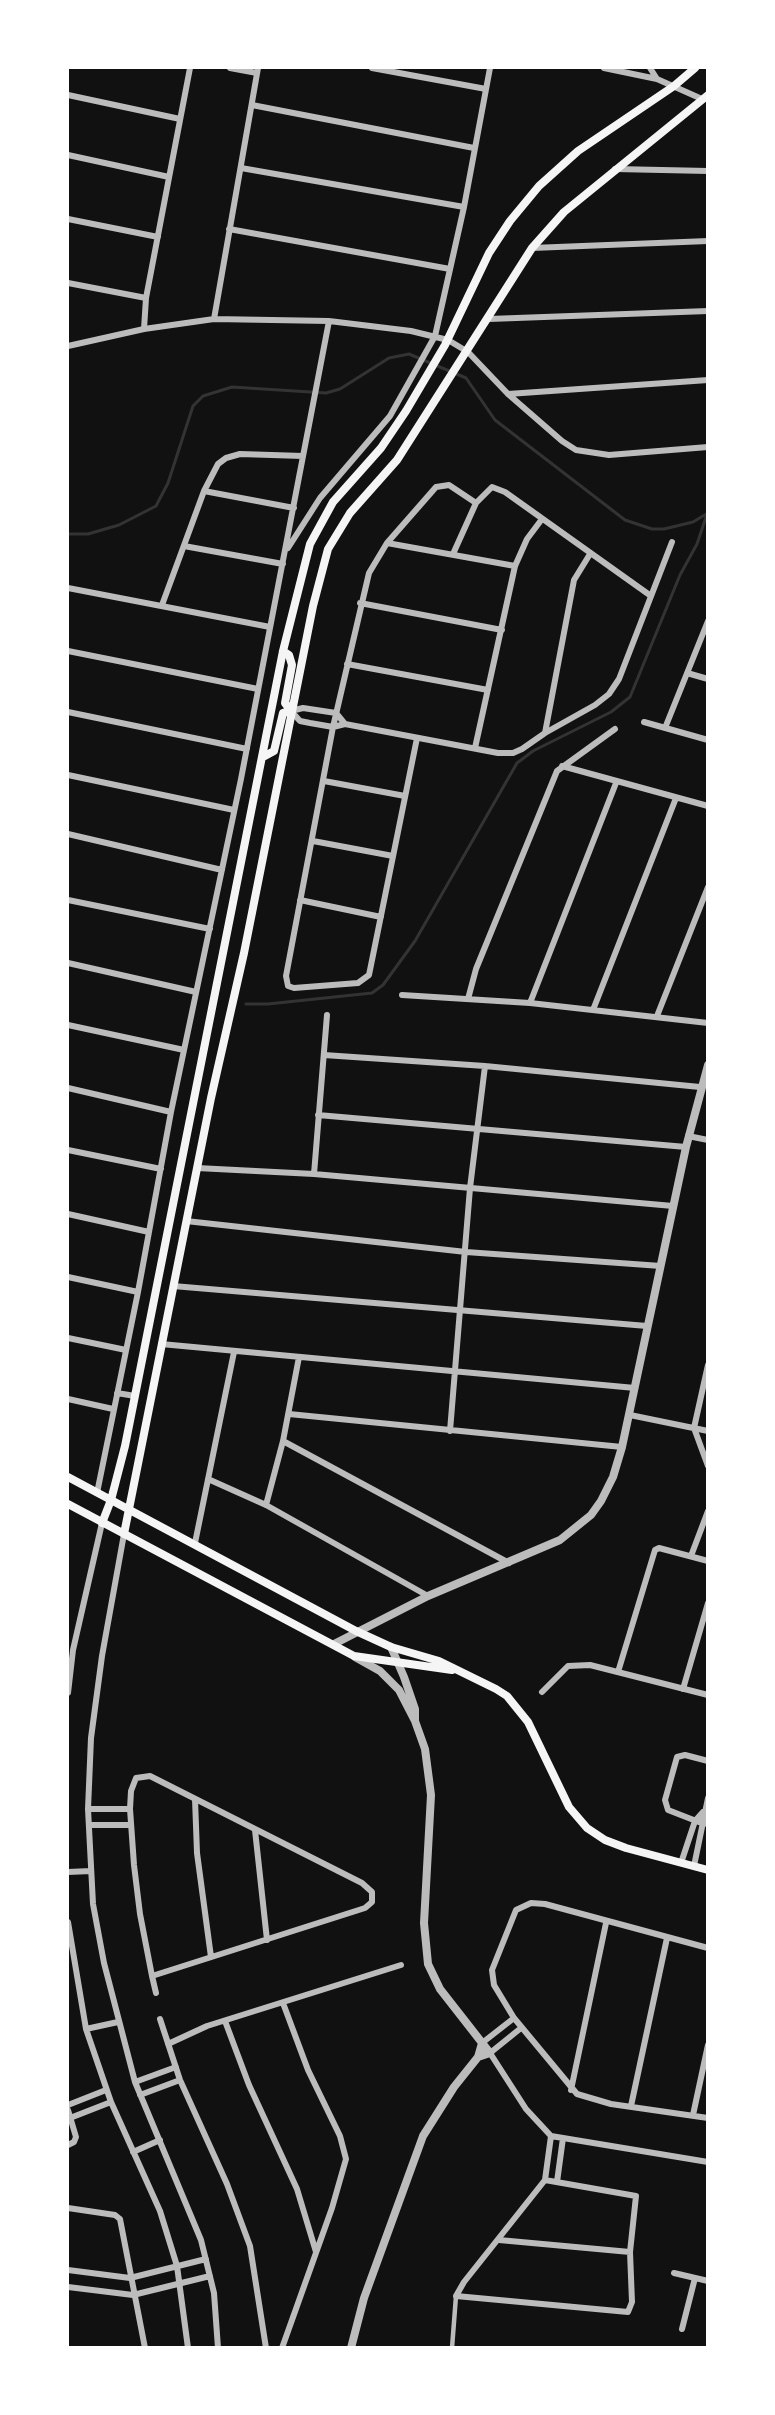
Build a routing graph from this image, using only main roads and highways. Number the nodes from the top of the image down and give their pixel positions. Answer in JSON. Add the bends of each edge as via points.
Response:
{"nodes":[{"id":1,"x":695,"y":68,"type":"edge"},
{"id":2,"x":705,"y":97,"type":"edge"},
{"id":3,"x":282,"y":651,"type":"junction"},
{"id":4,"x":291,"y":711,"type":"junction"},
{"id":5,"x":263,"y":757,"type":"junction"},
{"id":6,"x":68,"y":1477,"type":"edge"},
{"id":7,"x":111,"y":1500,"type":"junction"},
{"id":8,"x":68,"y":1504,"type":"edge"},
{"id":9,"x":128,"y":1509,"type":"junction"},
{"id":10,"x":102,"y":1523,"type":"junction"},
{"id":11,"x":124,"y":1533,"type":"junction"},
{"id":12,"x":456,"y":1670,"type":"junction"},
{"id":13,"x":708,"y":1870,"type":"edge"}],
"edges":[{"from":1,"to":3,"type":"main road","via":[[597,137],[539,186],[510,221],[489,253],[428,376],[381,448],[321,521],[303,562]]},
{"from":2,"to":4,"type":"main road","via":[[613,169],[564,212],[532,248],[398,460],[350,513],[328,549]]},
{"from":3,"to":4,"type":"main road","via":[[292,665],[285,703]]},
{"from":3,"to":5,"type":"main road"},
{"from":4,"to":5,"type":"main road","via":[[283,713],[274,751]]},
{"from":4,"to":9,"type":"main road"},
{"from":5,"to":7,"type":"main road"},
{"from":6,"to":7,"type":"main road"},
{"from":7,"to":9,"type":"main road"},
{"from":7,"to":10,"type":"main road"},
{"from":8,"to":10,"type":"main road"},
{"from":9,"to":11,"type":"main road"},
{"from":9,"to":12,"type":"main road","via":[[356,1631],[391,1647],[439,1660]]},
{"from":10,"to":11,"type":"main road"},
{"from":11,"to":12,"type":"main road","via":[[354,1656]]},
{"from":12,"to":13,"type":"main road","via":[[496,1689],[519,1709],[538,1739],[569,1807],[587,1828],[616,1844]]}]}
